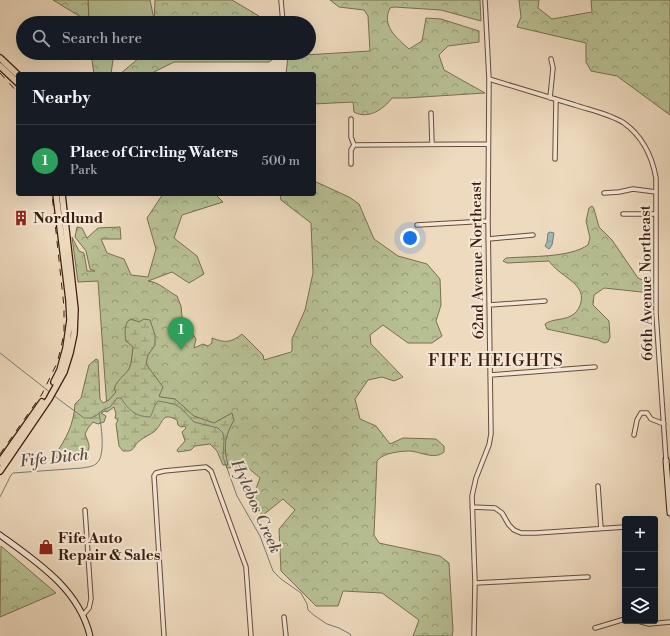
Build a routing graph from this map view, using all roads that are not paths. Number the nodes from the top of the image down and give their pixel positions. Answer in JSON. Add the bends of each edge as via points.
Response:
{"nodes":[{"id":1,"x":281,"y":0,"type":"edge"},
{"id":2,"x":485,"y":0,"type":"edge"},
{"id":3,"x":282,"y":16,"type":"edge"},
{"id":4,"x":0,"y":58,"type":"edge"},
{"id":5,"x":551,"y":59,"type":"dead end"},
{"id":6,"x":0,"y":66,"type":"edge"},
{"id":7,"x":16,"y":73,"type":"edge"},
{"id":8,"x":489,"y":79,"type":"junction"},
{"id":9,"x":16,"y":81,"type":"edge"},
{"id":10,"x":550,"y":98,"type":"junction"},
{"id":11,"x":556,"y":99,"type":"junction"},
{"id":12,"x":431,"y":113,"type":"dead end"},
{"id":13,"x":352,"y":119,"type":"dead end"},
{"id":14,"x":432,"y":144,"type":"junction"},
{"id":15,"x":488,"y":144,"type":"junction"},
{"id":16,"x":354,"y":145,"type":"junction"},
{"id":17,"x":555,"y":159,"type":"dead end"},
{"id":18,"x":350,"y":164,"type":"dead end"},
{"id":19,"x":656,"y":192,"type":"junction"},
{"id":20,"x":604,"y":193,"type":"dead end"},
{"id":21,"x":56,"y":196,"type":"edge"},
{"id":22,"x":62,"y":196,"type":"edge"},
{"id":23,"x":623,"y":214,"type":"dead end"},
{"id":24,"x":656,"y":214,"type":"junction"},
{"id":25,"x":488,"y":221,"type":"junction"},
{"id":26,"x":417,"y":225,"type":"dead end"},
{"id":27,"x":533,"y":235,"type":"dead end"},
{"id":28,"x":488,"y":239,"type":"junction"},
{"id":29,"x":544,"y":302,"type":"dead end"},
{"id":30,"x":489,"y":305,"type":"junction"},
{"id":31,"x":595,"y":367,"type":"dead end"},
{"id":32,"x":490,"y":375,"type":"junction"},
{"id":33,"x":55,"y":385,"type":"junction"},
{"id":34,"x":47,"y":398,"type":"junction"},
{"id":35,"x":664,"y":424,"type":"junction"},
{"id":36,"x":634,"y":434,"type":"dead end"},
{"id":37,"x":668,"y":443,"type":"edge"},
{"id":38,"x":666,"y":460,"type":"joint"},
{"id":39,"x":0,"y":462,"type":"edge"},
{"id":40,"x":0,"y":471,"type":"edge"},
{"id":41,"x":598,"y":486,"type":"dead end"},
{"id":42,"x":472,"y":507,"type":"junction"},
{"id":43,"x":85,"y":510,"type":"dead end"},
{"id":44,"x":670,"y":514,"type":"edge"},
{"id":45,"x":622,"y":527,"type":"edge"},
{"id":46,"x":601,"y":529,"type":"junction"},
{"id":47,"x":0,"y":535,"type":"edge"},
{"id":48,"x":588,"y":577,"type":"dead end"},
{"id":49,"x":475,"y":583,"type":"junction"},
{"id":50,"x":83,"y":615,"type":"junction"},
{"id":51,"x":284,"y":617,"type":"dead end"},
{"id":52,"x":622,"y":620,"type":"edge"},
{"id":53,"x":670,"y":622,"type":"edge"},
{"id":54,"x":658,"y":623,"type":"edge"},
{"id":55,"x":595,"y":628,"type":"dead end"},
{"id":56,"x":90,"y":636,"type":"edge"},
{"id":57,"x":164,"y":636,"type":"edge"},
{"id":58,"x":251,"y":636,"type":"edge"},
{"id":59,"x":286,"y":636,"type":"edge"},
{"id":60,"x":474,"y":636,"type":"edge"}],
"edges":[{"from":1,"to":3,"type":"street"},
{"from":2,"to":8,"type":"street","name":"62nd Avenue Northeast"},
{"from":4,"to":7,"type":"main road"},
{"from":5,"to":10,"type":"street"},
{"from":6,"to":9,"type":"main road"},
{"from":8,"to":10,"type":"street","name":"66th Avenue Northeast"},
{"from":8,"to":15,"type":"street","name":"62nd Avenue Northeast"},
{"from":10,"to":11,"type":"street","name":"66th Avenue Northeast"},
{"from":11,"to":17,"type":"street"},
{"from":11,"to":19,"type":"street","name":"66th Avenue Northeast","via":[[616,119],[631,130],[646,148],[652,162]]},
{"from":12,"to":14,"type":"street"},
{"from":13,"to":16,"type":"street","via":[[351,137]]},
{"from":14,"to":15,"type":"street"},
{"from":14,"to":16,"type":"street"},
{"from":15,"to":25,"type":"street","name":"62nd Avenue Northeast"},
{"from":16,"to":18,"type":"street"},
{"from":19,"to":20,"type":"street","via":[[633,189]]},
{"from":19,"to":24,"type":"street","name":"66th Avenue Northeast"},
{"from":21,"to":33,"type":"main road","via":[[70,320],[66,348]]},
{"from":22,"to":33,"type":"main road","via":[[75,320],[70,353],[64,372]]},
{"from":23,"to":24,"type":"street"},
{"from":24,"to":35,"type":"street","name":"66th Avenue Northeast","via":[[656,313]]},
{"from":25,"to":26,"type":"street"},
{"from":25,"to":28,"type":"street","name":"62nd Avenue Northeast"},
{"from":27,"to":28,"type":"street"},
{"from":28,"to":30,"type":"street","name":"62nd Avenue Northeast"},
{"from":29,"to":30,"type":"street"},
{"from":30,"to":32,"type":"street","name":"62nd Avenue Northeast"},
{"from":31,"to":32,"type":"street"},
{"from":32,"to":42,"type":"street","name":"62nd Avenue Northeast","via":[[491,434],[474,484]]},
{"from":33,"to":34,"type":"main road"},
{"from":34,"to":39,"type":"main road"},
{"from":34,"to":40,"type":"main road"},
{"from":35,"to":36,"type":"street","via":[[651,419],[647,413],[641,413]]},
{"from":35,"to":37,"type":"street","name":"66th Avenue Northeast"},
{"from":37,"to":38,"type":"street","name":"66th Avenue Northeast"},
{"from":38,"to":44,"type":"main road"},
{"from":41,"to":46,"type":"street"},
{"from":42,"to":46,"type":"street","via":[[496,508],[509,525],[521,533]]},
{"from":42,"to":49,"type":"street","name":"62nd Avenue Northeast"},
{"from":43,"to":50,"type":"street","via":[[91,603]]},
{"from":45,"to":46,"type":"street"},
{"from":47,"to":50,"type":"main road","via":[[62,585]]},
{"from":48,"to":49,"type":"street"},
{"from":49,"to":60,"type":"street","name":"62nd Avenue Northeast"},
{"from":50,"to":56,"type":"main road"},
{"from":51,"to":59,"type":"street"},
{"from":52,"to":55,"type":"street"},
{"from":53,"to":54,"type":"street"},
{"from":57,"to":58,"type":"street","via":[[155,474],[164,470],[206,467],[211,471],[246,567]]}]}
